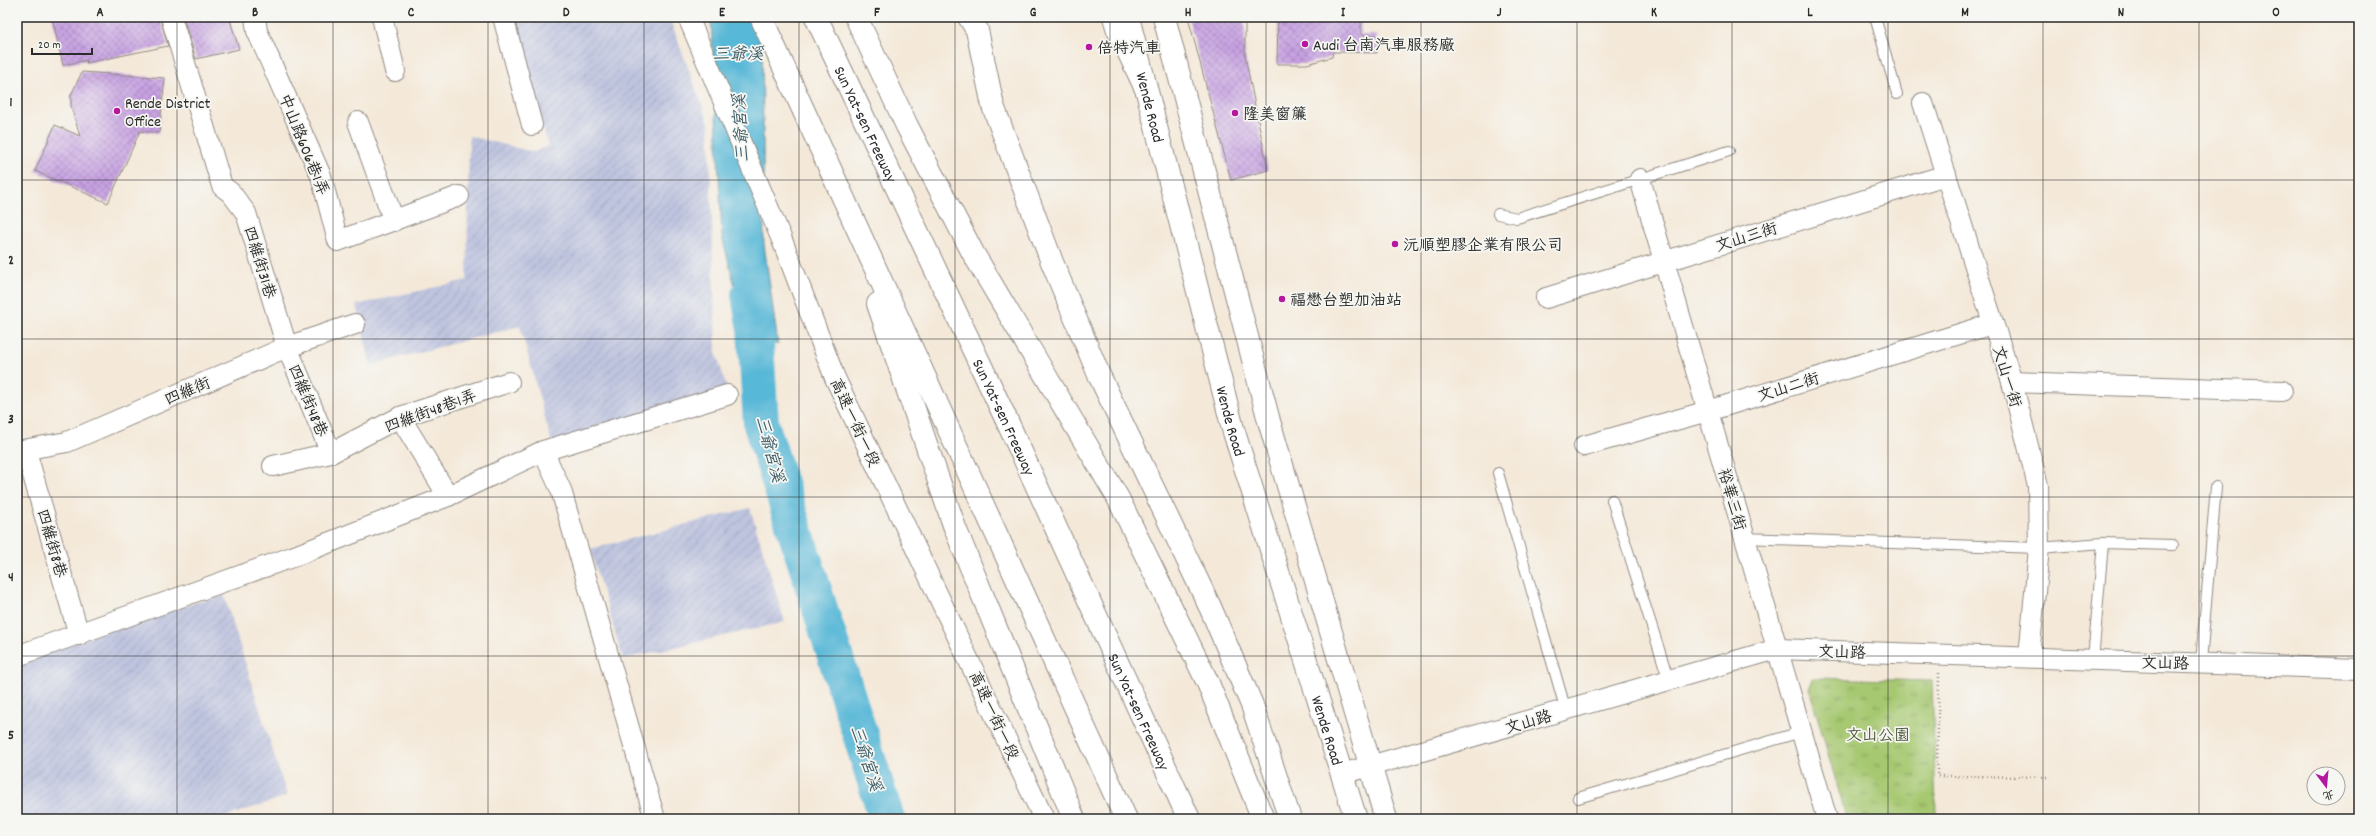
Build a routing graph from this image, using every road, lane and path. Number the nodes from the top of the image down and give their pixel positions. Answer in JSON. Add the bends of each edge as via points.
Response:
{"nodes":[{"id":1,"x":171,"y":17,"type":"edge"},
{"id":2,"x":255,"y":17,"type":"edge"},
{"id":3,"x":382,"y":17,"type":"edge"},
{"id":4,"x":503,"y":17,"type":"edge"},
{"id":5,"x":688,"y":17,"type":"edge"},
{"id":6,"x":816,"y":17,"type":"edge"},
{"id":7,"x":856,"y":17,"type":"edge"},
{"id":8,"x":1114,"y":17,"type":"edge"},
{"id":9,"x":1128,"y":17,"type":"edge"},
{"id":10,"x":1164,"y":17,"type":"edge"},
{"id":11,"x":1875,"y":17,"type":"edge"},
{"id":12,"x":975,"y":21,"type":"edge"},
{"id":13,"x":764,"y":22,"type":"edge"},
{"id":14,"x":395,"y":71,"type":"dead end"},
{"id":15,"x":1146,"y":89,"type":"junction"},
{"id":16,"x":1897,"y":94,"type":"dead end"},
{"id":17,"x":1923,"y":103,"type":"dead end"},
{"id":18,"x":358,"y":122,"type":"dead end"},
{"id":19,"x":532,"y":125,"type":"dead end"},
{"id":20,"x":1730,"y":151,"type":"dead end"},
{"id":21,"x":831,"y":167,"type":"junction"},
{"id":22,"x":1946,"y":176,"type":"junction"},
{"id":23,"x":1640,"y":179,"type":"junction"},
{"id":24,"x":459,"y":196,"type":"dead end"},
{"id":25,"x":1498,"y":214,"type":"dead end"},
{"id":26,"x":394,"y":221,"type":"junction"},
{"id":27,"x":1664,"y":261,"type":"junction"},
{"id":28,"x":1546,"y":298,"type":"dead end"},
{"id":29,"x":355,"y":324,"type":"dead end"},
{"id":30,"x":1992,"y":324,"type":"junction"},
{"id":31,"x":287,"y":347,"type":"junction"},
{"id":32,"x":510,"y":382,"type":"dead end"},
{"id":33,"x":2012,"y":382,"type":"junction"},
{"id":34,"x":2282,"y":392,"type":"dead end"},
{"id":35,"x":727,"y":394,"type":"dead end"},
{"id":36,"x":1708,"y":411,"type":"junction"},
{"id":37,"x":400,"y":417,"type":"junction"},
{"id":38,"x":1584,"y":446,"type":"dead end"},
{"id":39,"x":22,"y":451,"type":"edge"},
{"id":40,"x":543,"y":451,"type":"junction"},
{"id":41,"x":331,"y":452,"type":"junction"},
{"id":42,"x":273,"y":466,"type":"dead end"},
{"id":43,"x":1498,"y":474,"type":"dead end"},
{"id":44,"x":2216,"y":487,"type":"dead end"},
{"id":45,"x":448,"y":496,"type":"junction"},
{"id":46,"x":1612,"y":500,"type":"dead end"},
{"id":47,"x":1744,"y":538,"type":"junction"},
{"id":48,"x":2103,"y":543,"type":"junction"},
{"id":49,"x":2173,"y":545,"type":"dead end"},
{"id":50,"x":2039,"y":548,"type":"junction"},
{"id":51,"x":80,"y":635,"type":"junction"},
{"id":52,"x":1777,"y":649,"type":"junction"},
{"id":53,"x":1939,"y":655,"type":"junction"},
{"id":54,"x":17,"y":656,"type":"edge"},
{"id":55,"x":2029,"y":657,"type":"junction"},
{"id":56,"x":2093,"y":660,"type":"junction"},
{"id":57,"x":2202,"y":662,"type":"junction"},
{"id":58,"x":2359,"y":669,"type":"edge"},
{"id":59,"x":1669,"y":681,"type":"junction"},
{"id":60,"x":1566,"y":711,"type":"junction"},
{"id":61,"x":1801,"y":732,"type":"junction"},
{"id":62,"x":1370,"y":766,"type":"junction"},
{"id":63,"x":1342,"y":774,"type":"junction"},
{"id":64,"x":2050,"y":777,"type":"dead end"},
{"id":65,"x":1578,"y":798,"type":"dead end"},
{"id":66,"x":655,"y":819,"type":"edge"},
{"id":67,"x":1044,"y":819,"type":"edge"},
{"id":68,"x":1074,"y":819,"type":"edge"},
{"id":69,"x":1126,"y":819,"type":"edge"},
{"id":70,"x":1189,"y":819,"type":"edge"},
{"id":71,"x":1263,"y":819,"type":"edge"},
{"id":72,"x":1290,"y":819,"type":"edge"},
{"id":73,"x":1356,"y":819,"type":"edge"},
{"id":74,"x":1386,"y":819,"type":"edge"},
{"id":75,"x":1827,"y":819,"type":"edge"}],
"edges":[{"from":1,"to":31,"type":"street","name":"四維街31巷","via":[[222,186],[231,192],[246,213]]},
{"from":2,"to":26,"type":"street","name":"中山路606巷1弄","via":[[257,31],[321,176],[338,241]]},
{"from":3,"to":14,"type":"street"},
{"from":4,"to":19,"type":"street"},
{"from":5,"to":67,"type":"street","name":"高速一街一段","via":[[782,240],[835,378]]},
{"from":6,"to":70,"type":"main road","name":"Sun Yat-sen Freeway","via":[[1007,420]]},
{"from":7,"to":71,"type":"main road","via":[[914,140],[973,253],[1118,498],[1208,683]]},
{"from":8,"to":15,"type":"main road"},
{"from":9,"to":15,"type":"main road","name":"Wende Road"},
{"from":10,"to":62,"type":"main road","name":"Wende Road","via":[[1269,421]]},
{"from":11,"to":16,"type":"lane"},
{"from":12,"to":72,"type":"main road","via":[[993,106],[1052,262],[1099,375],[1211,610],[1252,705]]},
{"from":13,"to":21,"type":"main road"},
{"from":15,"to":63,"type":"main road","name":"Wende Road","via":[[1233,429]]},
{"from":17,"to":22,"type":"street","name":"文山一街"},
{"from":18,"to":26,"type":"street"},
{"from":20,"to":23,"type":"lane"},
{"from":21,"to":68,"type":"main road","via":[[955,528]]},
{"from":21,"to":69,"type":"main road","via":[[955,446]]},
{"from":22,"to":27,"type":"street","name":"文山三街"},
{"from":22,"to":30,"type":"street","name":"文山一街"},
{"from":23,"to":25,"type":"lane","via":[[1517,218]]},
{"from":23,"to":27,"type":"street","name":"裕華三街"},
{"from":24,"to":26,"type":"street","name":"中山路606巷1弄"},
{"from":27,"to":28,"type":"street","name":"文山三街"},
{"from":27,"to":36,"type":"street","name":"裕華三街"},
{"from":29,"to":31,"type":"street","name":"四維街"},
{"from":30,"to":33,"type":"street","name":"文山一街"},
{"from":30,"to":36,"type":"street","name":"文山二街"},
{"from":31,"to":39,"type":"street","name":"四維街","via":[[67,442]]},
{"from":31,"to":41,"type":"street","name":"四維街48巷"},
{"from":32,"to":37,"type":"street","name":"四維街48巷1弄"},
{"from":33,"to":34,"type":"street"},
{"from":33,"to":50,"type":"street","name":"文山一街","via":[[2038,486]]},
{"from":35,"to":40,"type":"street"},
{"from":36,"to":38,"type":"street","name":"文山二街"},
{"from":36,"to":47,"type":"street","name":"裕華三街"},
{"from":37,"to":41,"type":"street","name":"四維街48巷1弄"},
{"from":37,"to":45,"type":"street"},
{"from":39,"to":51,"type":"street","name":"四維街8巷"},
{"from":40,"to":45,"type":"street"},
{"from":40,"to":66,"type":"street","via":[[561,490]]},
{"from":41,"to":42,"type":"street","name":"四維街48巷1弄"},
{"from":43,"to":60,"type":"lane"},
{"from":44,"to":57,"type":"lane"},
{"from":45,"to":51,"type":"street"},
{"from":46,"to":59,"type":"lane"},
{"from":47,"to":50,"type":"lane"},
{"from":47,"to":52,"type":"street","name":"裕華三街"},
{"from":48,"to":49,"type":"lane"},
{"from":48,"to":50,"type":"lane"},
{"from":48,"to":56,"type":"lane"},
{"from":50,"to":55,"type":"street","name":"文山一街"},
{"from":51,"to":54,"type":"street"},
{"from":52,"to":53,"type":"street","name":"文山路"},
{"from":52,"to":59,"type":"street","name":"文山路"},
{"from":52,"to":61,"type":"street","name":"裕華三街"},
{"from":53,"to":55,"type":"street","name":"文山路"},
{"from":53,"to":64,"type":"path","via":[[1937,776]]},
{"from":55,"to":56,"type":"street","name":"文山路"},
{"from":56,"to":57,"type":"street","name":"文山路"},
{"from":57,"to":58,"type":"street","name":"文山路"},
{"from":59,"to":60,"type":"street","name":"文山路"},
{"from":60,"to":62,"type":"street","name":"文山路"},
{"from":61,"to":65,"type":"lane"},
{"from":61,"to":75,"type":"street","name":"裕華三街"},
{"from":62,"to":63,"type":"street","name":"文山路"},
{"from":62,"to":74,"type":"main road","name":"Wende Road"},
{"from":63,"to":73,"type":"main road","name":"Wende Road"}]}
